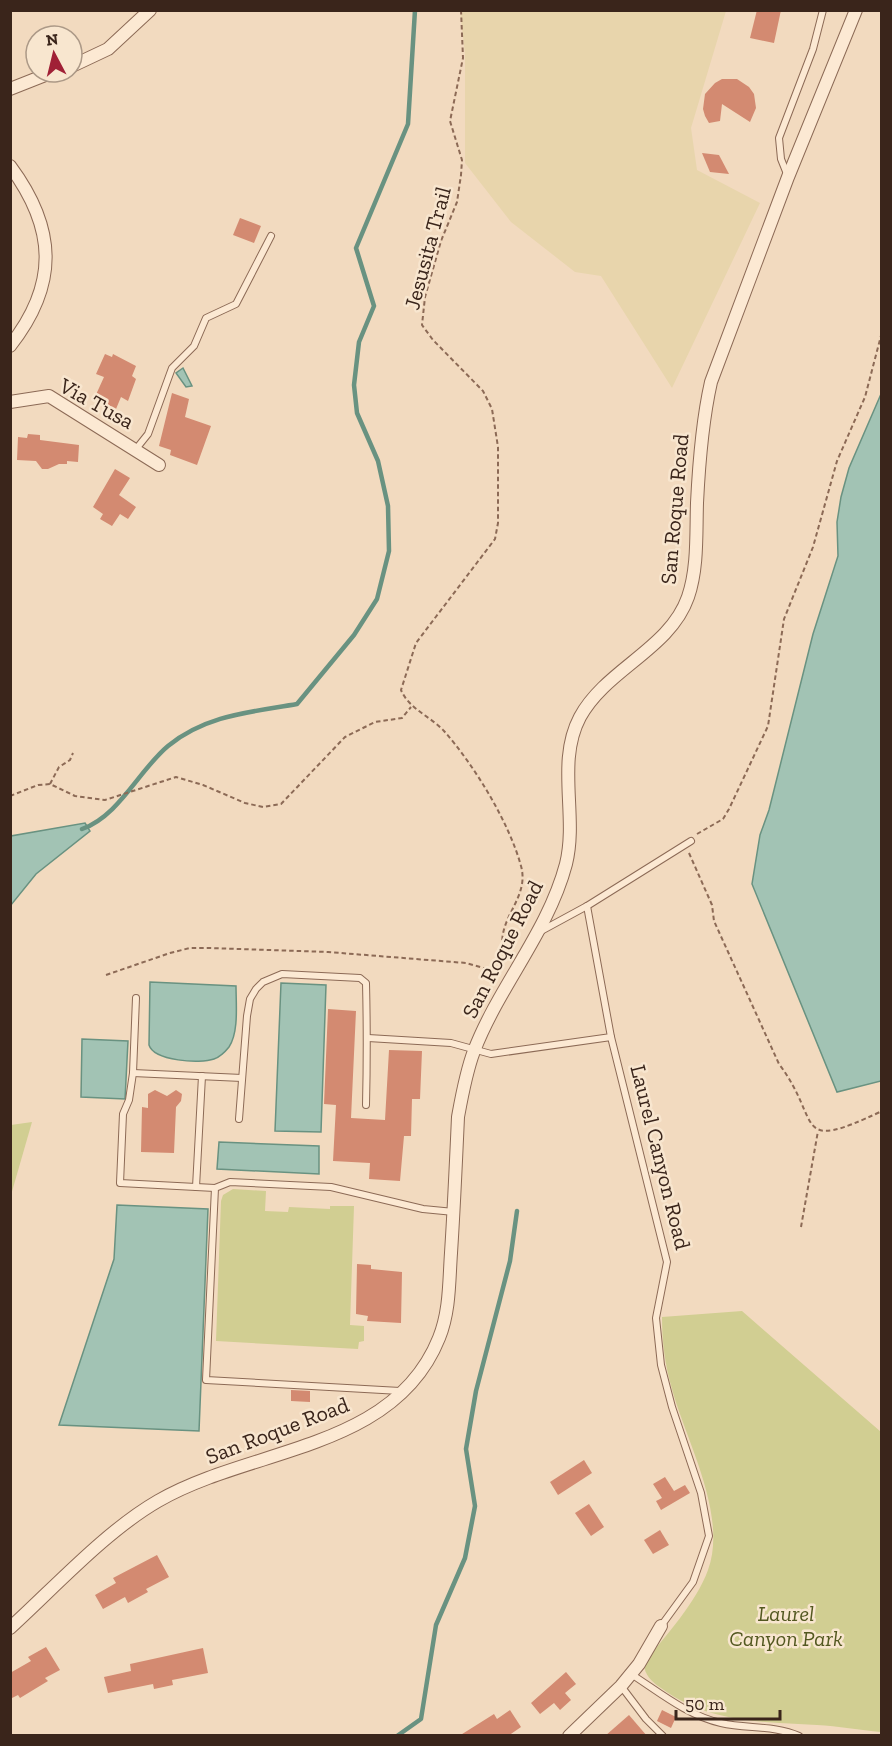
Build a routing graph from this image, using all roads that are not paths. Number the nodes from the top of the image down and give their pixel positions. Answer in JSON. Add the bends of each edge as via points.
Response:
{"nodes":[{"id":1,"x":150,"y":10,"type":"edge"},
{"id":2,"x":822,"y":10,"type":"edge"},
{"id":3,"x":856,"y":10,"type":"edge"},
{"id":4,"x":84,"y":60,"type":"edge"},
{"id":5,"x":24,"y":83,"type":"edge"},
{"id":6,"x":10,"y":89,"type":"edge"},
{"id":7,"x":10,"y":166,"type":"edge"},
{"id":8,"x":788,"y":177,"type":"junction"},
{"id":9,"x":271,"y":236,"type":"dead end"},
{"id":10,"x":10,"y":346,"type":"edge"},
{"id":11,"x":10,"y":402,"type":"edge"},
{"id":12,"x":136,"y":449,"type":"junction"},
{"id":13,"x":159,"y":465,"type":"dead end"},
{"id":14,"x":688,"y":843,"type":"road end"},
{"id":15,"x":587,"y":906,"type":"junction"},
{"id":16,"x":538,"y":933,"type":"junction"},
{"id":17,"x":136,"y":998,"type":"dead end"},
{"id":18,"x":610,"y":1037,"type":"junction"},
{"id":19,"x":368,"y":1038,"type":"junction"},
{"id":20,"x":474,"y":1051,"type":"junction"},
{"id":21,"x":133,"y":1073,"type":"junction"},
{"id":22,"x":202,"y":1076,"type":"junction"},
{"id":23,"x":242,"y":1078,"type":"junction"},
{"id":24,"x":366,"y":1105,"type":"dead end"},
{"id":25,"x":239,"y":1119,"type":"dead end"},
{"id":26,"x":196,"y":1187,"type":"junction"},
{"id":27,"x":215,"y":1188,"type":"junction"},
{"id":28,"x":454,"y":1212,"type":"junction"},
{"id":29,"x":404,"y":1391,"type":"junction"},
{"id":30,"x":662,"y":1626,"type":"joint"},
{"id":31,"x":10,"y":1628,"type":"edge"},
{"id":32,"x":631,"y":1674,"type":"junction"},
{"id":33,"x":621,"y":1686,"type":"junction"},
{"id":34,"x":569,"y":1736,"type":"edge"},
{"id":35,"x":663,"y":1736,"type":"edge"},
{"id":36,"x":799,"y":1736,"type":"edge"}],
"edges":[{"from":1,"to":4,"type":"street","via":[[108,49]]},
{"from":2,"to":8,"type":"lane","via":[[813,49],[779,138]]},
{"from":3,"to":8,"type":"street","name":"San Roque Road"},
{"from":5,"to":6,"type":"street"},
{"from":7,"to":10,"type":"street","via":[[35,205],[47,245],[42,288]]},
{"from":8,"to":16,"type":"street","name":"San Roque Road","via":[[711,382],[703,417],[694,568],[688,596],[669,630],[599,690],[574,730],[569,762],[570,839],[556,894]]},
{"from":9,"to":12,"type":"lane","via":[[236,304],[206,318],[194,346],[172,368],[148,434]]},
{"from":11,"to":12,"type":"street","name":"Via Tusa","via":[[49,396]]},
{"from":12,"to":13,"type":"street","name":"Via Tusa"},
{"from":14,"to":15,"type":"lane"},
{"from":15,"to":16,"type":"lane"},
{"from":15,"to":18,"type":"lane","name":"Laurel Canyon Road"},
{"from":16,"to":20,"type":"street","name":"San Roque Road"},
{"from":17,"to":21,"type":"lane"},
{"from":18,"to":20,"type":"lane","via":[[491,1054]]},
{"from":18,"to":30,"type":"lane","name":"Laurel Canyon Road","via":[[667,1262],[656,1318],[661,1365],[701,1493],[709,1536],[693,1582]]},
{"from":19,"to":20,"type":"lane","via":[[451,1043]]},
{"from":19,"to":23,"type":"lane","via":[[364,980],[282,974],[272,977],[250,999]]},
{"from":19,"to":24,"type":"lane"},
{"from":20,"to":28,"type":"street","name":"San Roque Road","via":[[458,1117]]},
{"from":21,"to":22,"type":"lane"},
{"from":21,"to":26,"type":"lane","via":[[123,1114],[120,1183]]},
{"from":22,"to":23,"type":"lane"},
{"from":22,"to":26,"type":"lane"},
{"from":23,"to":25,"type":"lane"},
{"from":26,"to":27,"type":"lane"},
{"from":27,"to":28,"type":"lane","via":[[230,1182],[331,1187],[423,1209]]},
{"from":27,"to":29,"type":"lane","via":[[206,1380]]},
{"from":28,"to":29,"type":"street","name":"San Roque Road","via":[[446,1320],[434,1351]]},
{"from":29,"to":31,"type":"street","name":"San Roque Road","via":[[379,1412],[332,1435],[161,1499],[123,1524]]},
{"from":30,"to":32,"type":"street","name":"Laurel Canyon Road"},
{"from":32,"to":33,"type":"street","name":"Laurel Canyon Road"},
{"from":32,"to":36,"type":"lane","via":[[688,1711],[721,1723],[784,1729]]},
{"from":33,"to":34,"type":"street","name":"Laurel Canyon Road"},
{"from":33,"to":35,"type":"lane"}]}
